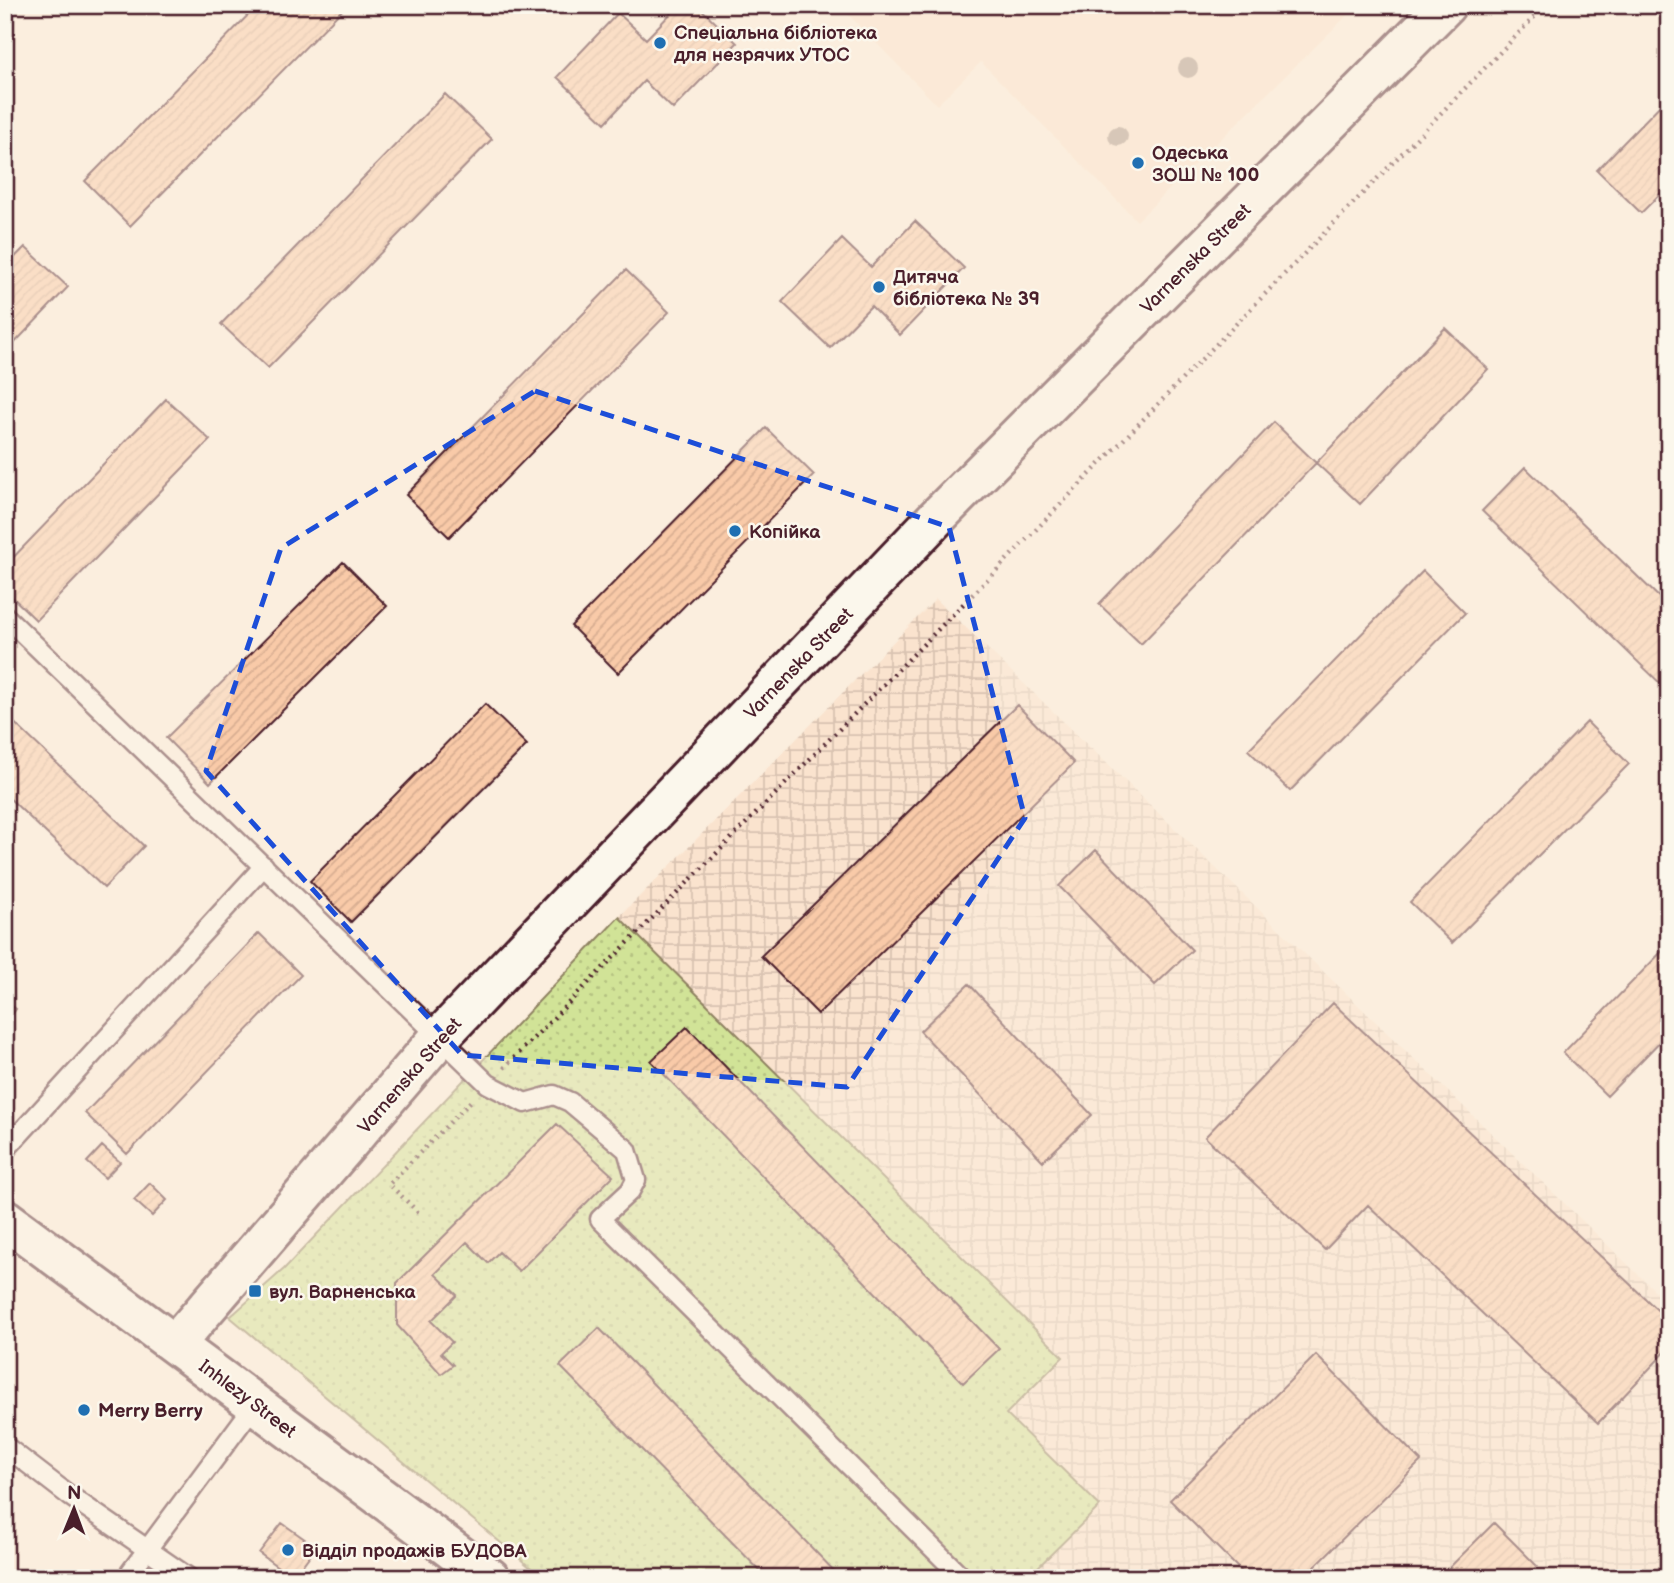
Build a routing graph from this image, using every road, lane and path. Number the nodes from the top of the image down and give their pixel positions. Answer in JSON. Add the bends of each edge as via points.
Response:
{"nodes":[{"id":1,"x":1446,"y":5,"type":"edge"},
{"id":2,"x":1546,"y":5,"type":"edge"},
{"id":3,"x":5,"y":615,"type":"edge"},
{"id":4,"x":264,"y":866,"type":"junction"},
{"id":5,"x":439,"y":1038,"type":"junction"},
{"id":6,"x":488,"y":1084,"type":"junction"},
{"id":7,"x":5,"y":1150,"type":"edge"},
{"id":8,"x":418,"y":1212,"type":"dead end"},
{"id":9,"x":5,"y":1219,"type":"edge"},
{"id":10,"x":176,"y":1343,"type":"junction"},
{"id":11,"x":256,"y":1403,"type":"junction"},
{"id":12,"x":5,"y":1446,"type":"edge"},
{"id":13,"x":148,"y":1548,"type":"junction"},
{"id":14,"x":126,"y":1578,"type":"edge"},
{"id":15,"x":189,"y":1578,"type":"edge"},
{"id":16,"x":489,"y":1578,"type":"edge"},
{"id":17,"x":963,"y":1578,"type":"edge"}],
"edges":[{"from":1,"to":5,"type":"street","name":"Varnenska Street","via":[[934,520]]},
{"from":2,"to":6,"type":"path"},
{"from":3,"to":4,"type":"lane"},
{"from":4,"to":5,"type":"lane"},
{"from":4,"to":7,"type":"lane"},
{"from":5,"to":6,"type":"lane"},
{"from":5,"to":10,"type":"street","name":"Varnenska Street"},
{"from":6,"to":8,"type":"path","via":[[389,1184]]},
{"from":6,"to":17,"type":"lane","via":[[525,1103],[554,1095],[570,1102],[627,1150],[636,1180],[600,1219]]},
{"from":9,"to":10,"type":"street","name":"Inhlezy Street"},
{"from":10,"to":11,"type":"street","name":"Inhlezy Street"},
{"from":11,"to":13,"type":"lane"},
{"from":11,"to":16,"type":"street","name":"Inhlezy Street"},
{"from":12,"to":13,"type":"lane"},
{"from":13,"to":14,"type":"lane"},
{"from":13,"to":15,"type":"lane"}]}
